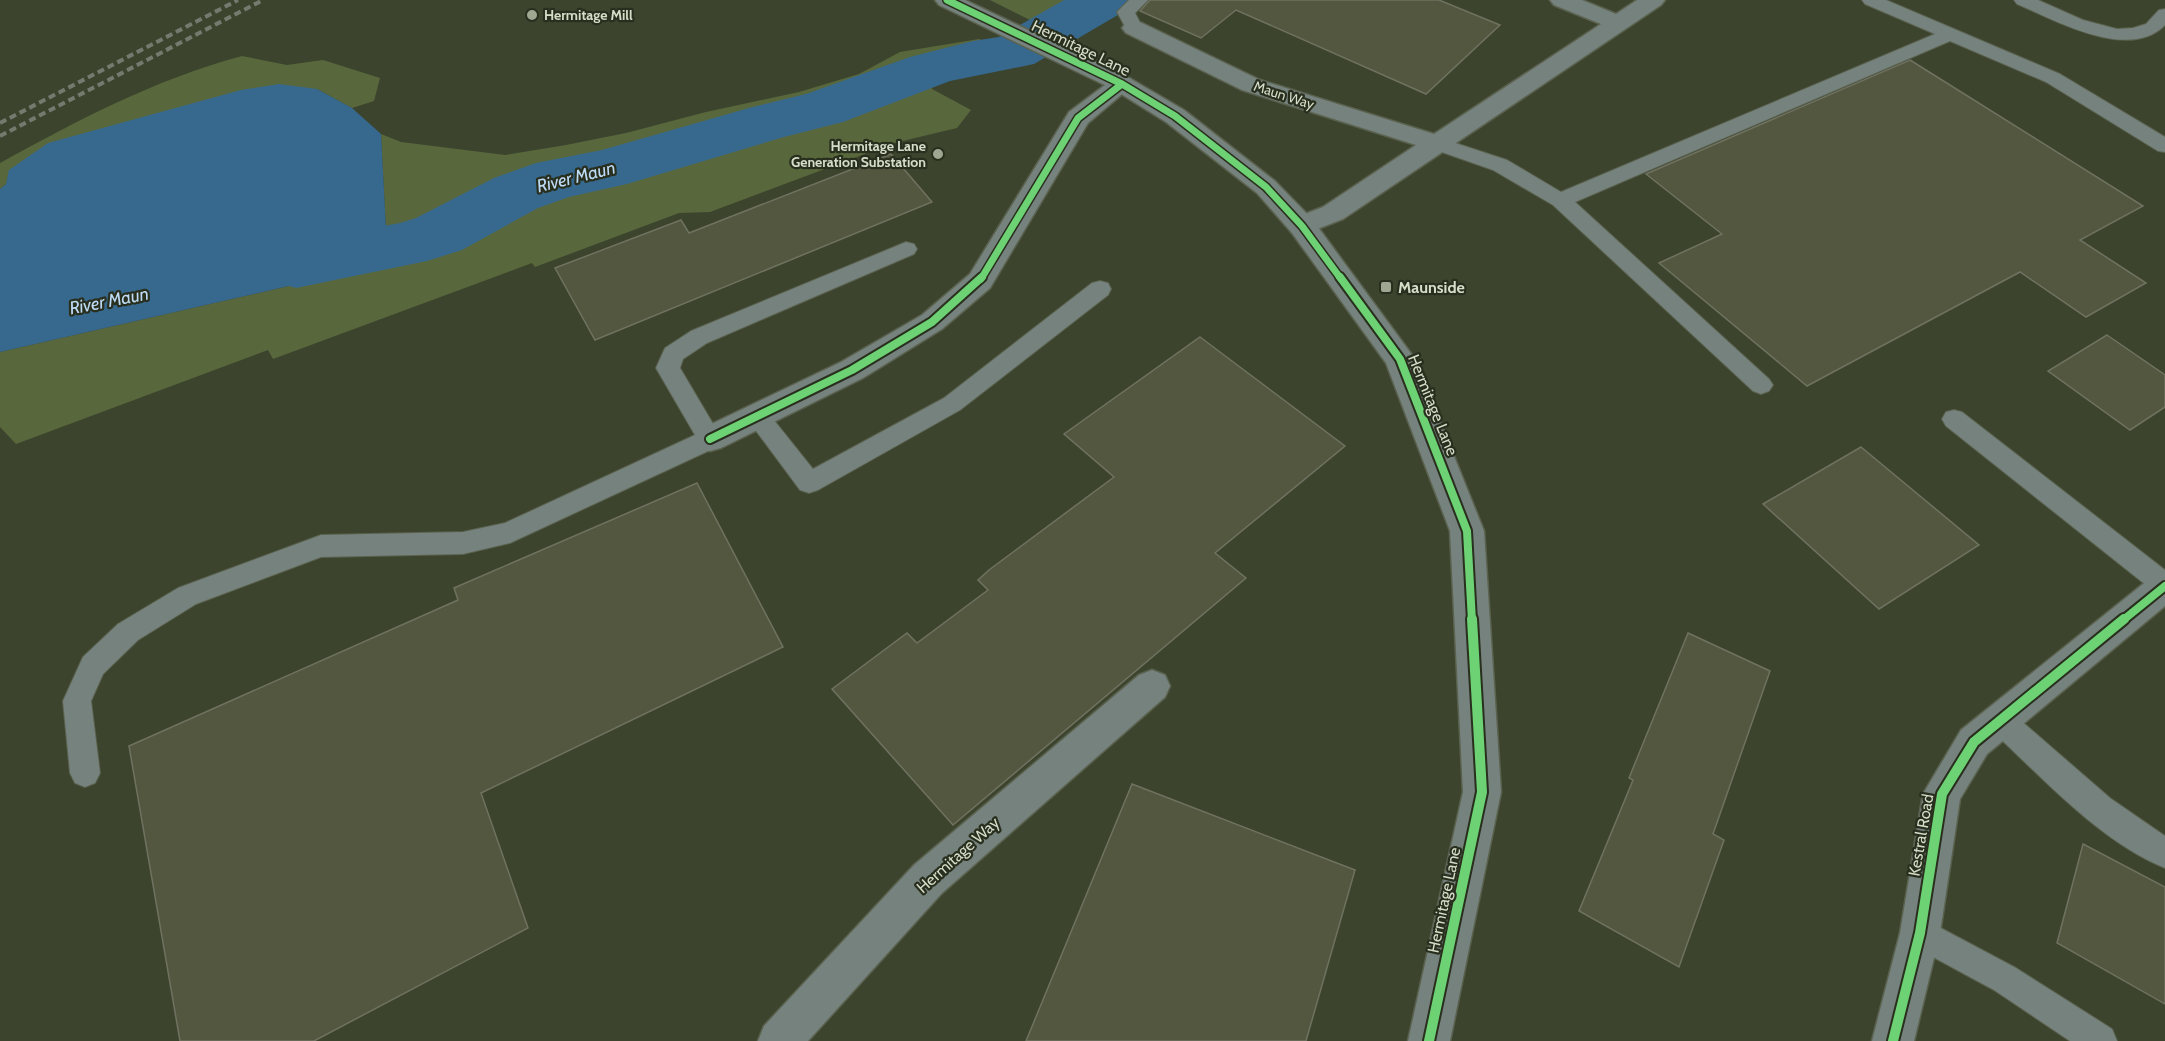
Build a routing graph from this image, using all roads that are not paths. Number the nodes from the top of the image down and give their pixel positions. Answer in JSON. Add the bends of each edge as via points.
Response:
{"nodes":[{"id":1,"x":947,"y":0,"type":"edge"},
{"id":2,"x":1139,"y":0,"type":"edge"},
{"id":3,"x":1562,"y":0,"type":"edge"},
{"id":4,"x":1653,"y":0,"type":"edge"},
{"id":5,"x":1871,"y":0,"type":"edge"},
{"id":6,"x":2023,"y":0,"type":"edge"},
{"id":7,"x":2165,"y":14,"type":"edge"},
{"id":8,"x":1618,"y":23,"type":"junction"},
{"id":9,"x":1134,"y":28,"type":"joint"},
{"id":10,"x":1948,"y":34,"type":"junction"},
{"id":11,"x":1122,"y":84,"type":"junction"},
{"id":12,"x":1440,"y":144,"type":"junction"},
{"id":13,"x":2165,"y":146,"type":"edge"},
{"id":14,"x":1560,"y":200,"type":"junction"},
{"id":15,"x":1302,"y":226,"type":"junction"},
{"id":16,"x":906,"y":249,"type":"dead end"},
{"id":17,"x":1100,"y":289,"type":"dead end"},
{"id":18,"x":1761,"y":385,"type":"dead end"},
{"id":19,"x":757,"y":416,"type":"junction"},
{"id":20,"x":1954,"y":419,"type":"dead end"},
{"id":21,"x":710,"y":439,"type":"junction"},
{"id":22,"x":2165,"y":585,"type":"edge"},
{"id":23,"x":1152,"y":686,"type":"dead end"},
{"id":24,"x":2001,"y":721,"type":"junction"},
{"id":25,"x":85,"y":773,"type":"dead end"},
{"id":26,"x":2165,"y":853,"type":"edge"},
{"id":27,"x":1920,"y":933,"type":"junction"},
{"id":28,"x":779,"y":1041,"type":"edge"},
{"id":29,"x":1429,"y":1041,"type":"edge"},
{"id":30,"x":1893,"y":1041,"type":"edge"},
{"id":31,"x":2100,"y":1041,"type":"edge"}],
"edges":[{"from":1,"to":11,"type":"street","name":"Hermitage Lane"},
{"from":2,"to":9,"type":"lane","via":[[1126,12]]},
{"from":3,"to":8,"type":"street"},
{"from":4,"to":8,"type":"street"},
{"from":5,"to":10,"type":"lane"},
{"from":6,"to":7,"type":"lane","via":[[2109,35],[2134,36],[2149,31]]},
{"from":8,"to":12,"type":"street"},
{"from":9,"to":12,"type":"street","name":"Maun Way","via":[[1251,85]]},
{"from":10,"to":13,"type":"lane","via":[[2053,78]]},
{"from":10,"to":14,"type":"lane"},
{"from":11,"to":15,"type":"street","name":"Hermitage Lane","via":[[1175,116],[1266,187]]},
{"from":11,"to":19,"type":"street","via":[[1078,118],[980,281],[932,322],[852,370]]},
{"from":12,"to":14,"type":"lane","via":[[1500,165]]},
{"from":12,"to":15,"type":"street","via":[[1333,213]]},
{"from":14,"to":18,"type":"lane"},
{"from":15,"to":29,"type":"street","name":"Hermitage Lane","via":[[1400,359],[1467,531],[1482,792]]},
{"from":16,"to":21,"type":"lane","via":[[699,337],[673,354],[668,368]]},
{"from":17,"to":19,"type":"lane","via":[[952,404],[809,483]]},
{"from":19,"to":21,"type":"street"},
{"from":20,"to":22,"type":"lane"},
{"from":21,"to":25,"type":"lane","via":[[510,532],[463,543],[321,546],[187,596],[128,632],[93,666],[77,701]]},
{"from":22,"to":24,"type":"street","name":"Kestral Road"},
{"from":23,"to":28,"type":"street","name":"Hermitage Way","via":[[928,879]]},
{"from":24,"to":26,"type":"lane","via":[[2102,810]]},
{"from":24,"to":27,"type":"street","name":"Kestral Road","via":[[1974,742],[1942,794]]},
{"from":27,"to":30,"type":"street","name":"Kestral Road"},
{"from":27,"to":31,"type":"lane","via":[[2005,979]]}]}
